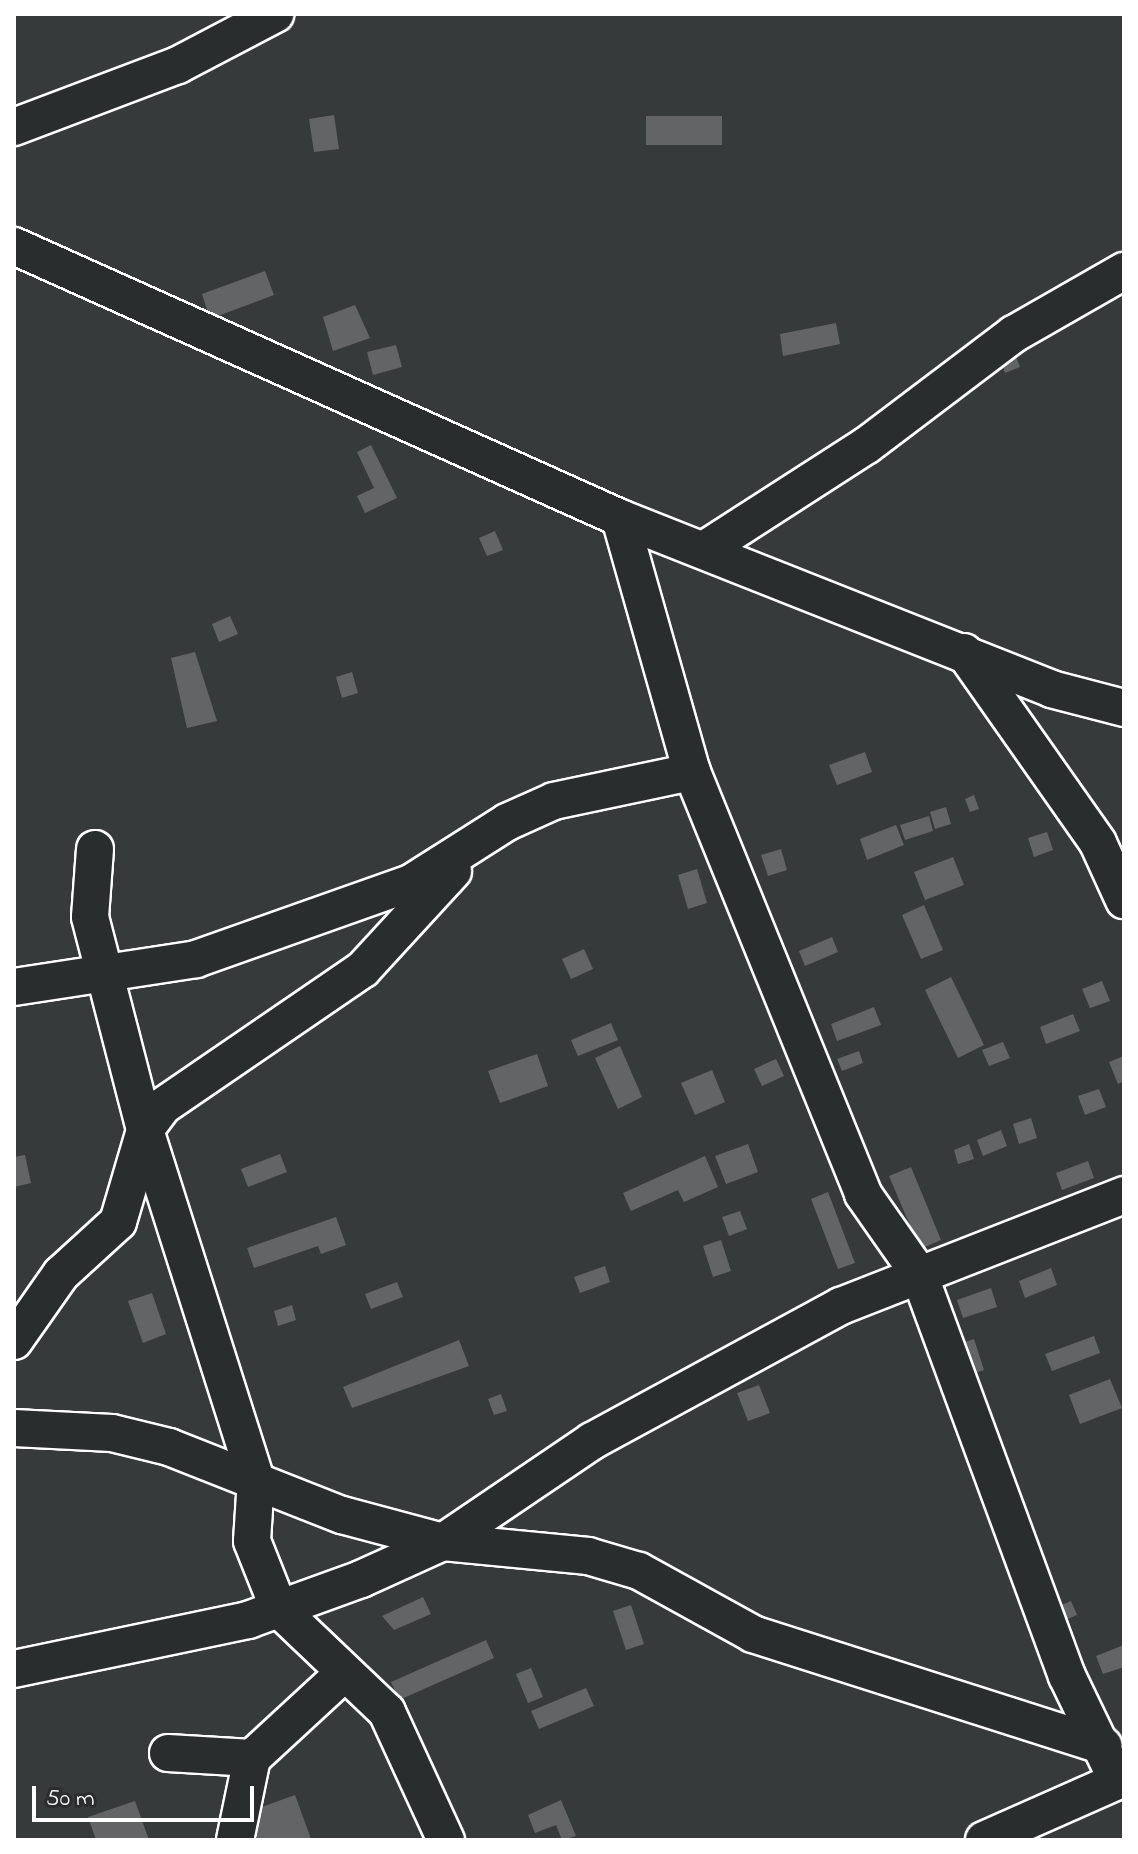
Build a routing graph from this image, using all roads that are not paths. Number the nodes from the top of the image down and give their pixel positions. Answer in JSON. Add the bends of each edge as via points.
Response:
{"nodes":[{"id":1,"x":275,"y":14,"type":"edge"},
{"id":2,"x":14,"y":127,"type":"edge"},
{"id":3,"x":14,"y":246,"type":"edge"},
{"id":4,"x":1124,"y":271,"type":"edge"},
{"id":5,"x":620,"y":518,"type":"junction"},
{"id":6,"x":707,"y":548,"type":"junction"},
{"id":7,"x":960,"y":648,"type":"junction"},
{"id":8,"x":1124,"y":708,"type":"edge"},
{"id":9,"x":692,"y":772,"type":"junction"},
{"id":10,"x":484,"y":838,"type":"junction"},
{"id":11,"x":95,"y":849,"type":"dead end"},
{"id":12,"x":1124,"y":900,"type":"edge"},
{"id":13,"x":104,"y":978,"type":"junction"},
{"id":14,"x":14,"y":987,"type":"edge"},
{"id":15,"x":145,"y":1130,"type":"junction"},
{"id":16,"x":1124,"y":1195,"type":"edge"},
{"id":17,"x":919,"y":1274,"type":"junction"},
{"id":18,"x":14,"y":1341,"type":"edge"},
{"id":19,"x":14,"y":1428,"type":"edge"},
{"id":20,"x":256,"y":1479,"type":"junction"},
{"id":21,"x":443,"y":1542,"type":"junction"},
{"id":22,"x":279,"y":1609,"type":"junction"},
{"id":23,"x":14,"y":1669,"type":"edge"},
{"id":24,"x":341,"y":1676,"type":"junction"},
{"id":25,"x":1104,"y":1746,"type":"junction"},
{"id":26,"x":168,"y":1753,"type":"dead end"},
{"id":27,"x":252,"y":1758,"type":"junction"},
{"id":28,"x":1120,"y":1779,"type":"edge"},
{"id":29,"x":235,"y":1840,"type":"edge"},
{"id":30,"x":446,"y":1840,"type":"edge"},
{"id":31,"x":984,"y":1840,"type":"edge"}],
"edges":[{"from":1,"to":2,"type":"street","via":[[178,65]]},
{"from":3,"to":5,"type":"street"},
{"from":4,"to":6,"type":"street","via":[[1014,334],[867,445]]},
{"from":5,"to":6,"type":"street"},
{"from":5,"to":9,"type":"street"},
{"from":6,"to":7,"type":"street"},
{"from":7,"to":8,"type":"street","via":[[1051,689]]},
{"from":7,"to":12,"type":"street","via":[[1098,843]]},
{"from":9,"to":10,"type":"street","via":[[554,801]]},
{"from":9,"to":17,"type":"street","via":[[863,1194]]},
{"from":10,"to":13,"type":"street","via":[[365,903],[196,959]]},
{"from":10,"to":15,"type":"street","via":[[363,969],[163,1106]]},
{"from":11,"to":13,"type":"street","via":[[90,917]]},
{"from":13,"to":14,"type":"street"},
{"from":13,"to":15,"type":"street"},
{"from":15,"to":18,"type":"street","via":[[118,1222],[61,1274]]},
{"from":15,"to":20,"type":"street"},
{"from":16,"to":17,"type":"street"},
{"from":17,"to":21,"type":"street","via":[[648,1408]]},
{"from":17,"to":25,"type":"street","via":[[1067,1676]]},
{"from":19,"to":20,"type":"street","via":[[112,1433]]},
{"from":20,"to":21,"type":"street","via":[[342,1515]]},
{"from":20,"to":22,"type":"street","via":[[252,1541]]},
{"from":21,"to":22,"type":"street"},
{"from":21,"to":25,"type":"street","via":[[588,1556],[639,1571],[753,1634]]},
{"from":22,"to":23,"type":"street"},
{"from":22,"to":24,"type":"street"},
{"from":24,"to":27,"type":"street"},
{"from":24,"to":30,"type":"street","via":[[387,1712]]},
{"from":25,"to":28,"type":"street"},
{"from":26,"to":27,"type":"street"},
{"from":27,"to":29,"type":"street"},
{"from":28,"to":31,"type":"street"}]}
